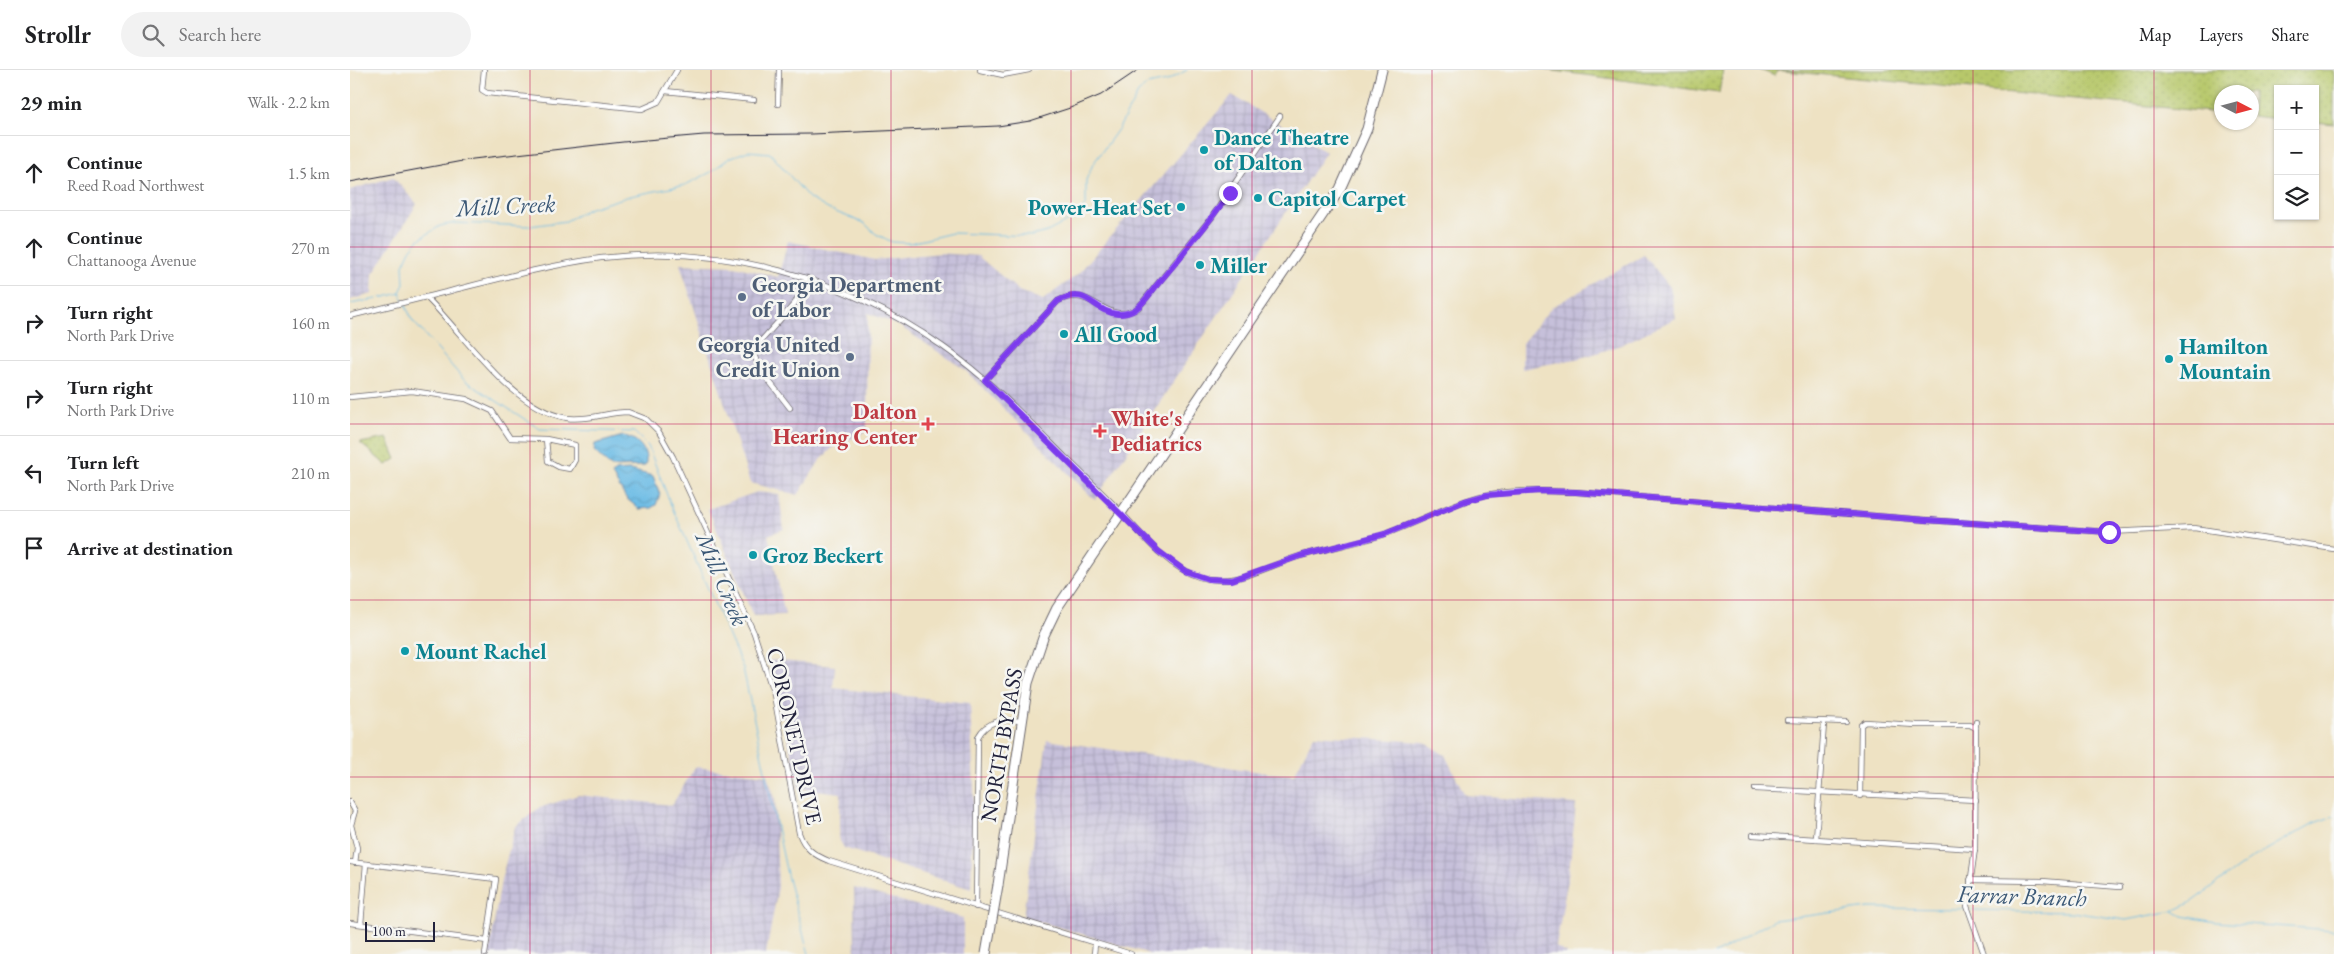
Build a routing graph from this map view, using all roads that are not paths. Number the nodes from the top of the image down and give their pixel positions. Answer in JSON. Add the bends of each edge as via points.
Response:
{"nodes":[{"id":1,"x":484,"y":70,"type":"edge"},
{"id":2,"x":677,"y":70,"type":"edge"},
{"id":3,"x":779,"y":70,"type":"edge"},
{"id":4,"x":980,"y":70,"type":"edge"},
{"id":5,"x":1029,"y":70,"type":"edge"},
{"id":6,"x":1382,"y":70,"type":"edge"},
{"id":7,"x":665,"y":91,"type":"junction"},
{"id":8,"x":754,"y":100,"type":"dead end"},
{"id":9,"x":778,"y":104,"type":"dead end"},
{"id":10,"x":1280,"y":116,"type":"dead end"},
{"id":11,"x":807,"y":278,"type":"junction"},
{"id":12,"x":426,"y":298,"type":"junction"},
{"id":13,"x":350,"y":316,"type":"edge"},
{"id":14,"x":985,"y":380,"type":"junction"},
{"id":15,"x":350,"y":397,"type":"edge"},
{"id":16,"x":790,"y":408,"type":"dead end"},
{"id":17,"x":546,"y":439,"type":"junction"},
{"id":18,"x":1121,"y":513,"type":"junction"},
{"id":19,"x":2334,"y":549,"type":"edge"},
{"id":20,"x":1787,"y":720,"type":"dead end"},
{"id":21,"x":1021,"y":721,"type":"junction"},
{"id":22,"x":1846,"y":722,"type":"dead end"},
{"id":23,"x":1976,"y":722,"type":"dead end"},
{"id":24,"x":1824,"y":723,"type":"junction"},
{"id":25,"x":1976,"y":728,"type":"junction"},
{"id":26,"x":1755,"y":789,"type":"dead end"},
{"id":27,"x":1820,"y":794,"type":"junction"},
{"id":28,"x":1860,"y":796,"type":"junction"},
{"id":29,"x":1976,"y":800,"type":"junction"},
{"id":30,"x":350,"y":802,"type":"edge"},
{"id":31,"x":1753,"y":835,"type":"dead end"},
{"id":32,"x":1816,"y":839,"type":"junction"},
{"id":33,"x":1975,"y":849,"type":"junction"},
{"id":34,"x":352,"y":862,"type":"edge"},
{"id":35,"x":366,"y":864,"type":"junction"},
{"id":36,"x":1970,"y":880,"type":"junction"},
{"id":37,"x":2120,"y":887,"type":"dead end"},
{"id":38,"x":976,"y":907,"type":"junction"},
{"id":39,"x":350,"y":923,"type":"edge"},
{"id":40,"x":361,"y":924,"type":"junction"},
{"id":41,"x":487,"y":941,"type":"junction"},
{"id":42,"x":1095,"y":944,"type":"junction"},
{"id":43,"x":485,"y":954,"type":"edge"},
{"id":44,"x":986,"y":954,"type":"edge"},
{"id":45,"x":1094,"y":954,"type":"edge"},
{"id":46,"x":1131,"y":954,"type":"edge"},
{"id":47,"x":1984,"y":954,"type":"edge"}],
"edges":[{"from":1,"to":7,"type":"street","via":[[482,90],[487,93],[642,109],[658,102]]},
{"from":2,"to":7,"type":"street"},
{"from":3,"to":9,"type":"street"},
{"from":4,"to":5,"type":"street","via":[[1003,75]]},
{"from":6,"to":18,"type":"highway","name":"NORTH BYPASS","via":[[1366,129],[1340,189]]},
{"from":7,"to":8,"type":"street"},
{"from":10,"to":14,"type":"street","via":[[1212,218],[1138,308],[1119,314],[1084,296],[1064,298]]},
{"from":11,"to":12,"type":"street","via":[[732,260],[625,256],[549,268]]},
{"from":11,"to":14,"type":"street","via":[[895,316],[944,347]]},
{"from":11,"to":16,"type":"street","via":[[795,303],[760,342],[754,354],[759,368]]},
{"from":12,"to":13,"type":"street"},
{"from":12,"to":38,"type":"street","name":"CORONET DRIVE","via":[[514,390],[541,409],[569,418],[628,412],[646,419],[659,432],[763,657],[774,695],[799,833],[807,848],[829,861]]},
{"from":14,"to":18,"type":"street"},
{"from":15,"to":17,"type":"street","via":[[412,391],[466,399],[492,411],[510,438]]},
{"from":17,"to":17,"type":"street","via":[[575,446],[576,460],[570,469],[548,461]]},
{"from":18,"to":19,"type":"street","via":[[1176,565],[1194,575],[1214,580],[1232,580],[1300,556],[1385,534],[1465,501],[1496,494],[1540,491],[2109,532],[2194,528]]},
{"from":18,"to":21,"type":"highway","name":"NORTH BYPASS","via":[[1057,608],[1031,673]]},
{"from":20,"to":24,"type":"street"},
{"from":21,"to":38,"type":"street","via":[[1007,719],[991,724],[978,737]]},
{"from":21,"to":44,"type":"highway","name":"NORTH BYPASS","bridge":true},
{"from":22,"to":24,"type":"street"},
{"from":23,"to":25,"type":"street"},
{"from":24,"to":27,"type":"street"},
{"from":25,"to":28,"type":"street","via":[[1970,725],[1861,724]]},
{"from":25,"to":29,"type":"street"},
{"from":26,"to":27,"type":"street"},
{"from":27,"to":28,"type":"street"},
{"from":27,"to":32,"type":"street"},
{"from":28,"to":29,"type":"street"},
{"from":29,"to":33,"type":"street"},
{"from":30,"to":34,"type":"street","via":[[355,811],[351,825],[357,848]]},
{"from":31,"to":32,"type":"street"},
{"from":32,"to":33,"type":"street"},
{"from":33,"to":36,"type":"street"},
{"from":34,"to":35,"type":"street"},
{"from":35,"to":40,"type":"street"},
{"from":35,"to":41,"type":"street","via":[[496,879]]},
{"from":36,"to":37,"type":"street"},
{"from":36,"to":47,"type":"street","via":[[1967,906]]},
{"from":38,"to":42,"type":"street","name":"CORONET DRIVE"},
{"from":39,"to":40,"type":"street"},
{"from":40,"to":41,"type":"street"},
{"from":41,"to":43,"type":"street"},
{"from":42,"to":45,"type":"street"},
{"from":42,"to":46,"type":"street","name":"CORONET DRIVE"}]}
